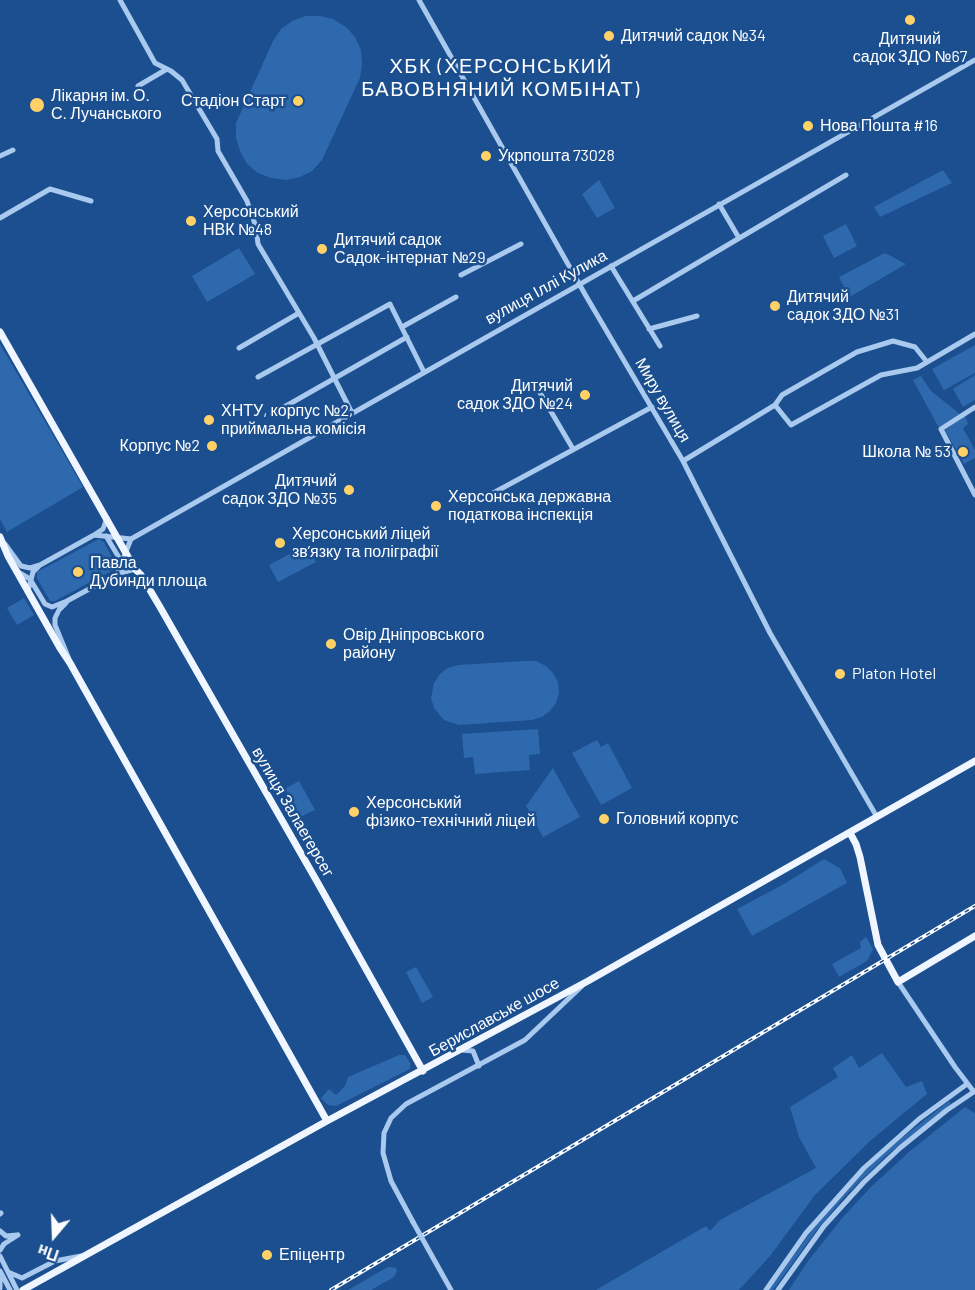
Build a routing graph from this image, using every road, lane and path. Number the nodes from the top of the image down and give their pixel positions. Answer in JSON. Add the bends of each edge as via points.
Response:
{"nodes":[{"id":1,"x":120,"y":0,"type":"edge"},
{"id":2,"x":419,"y":0,"type":"edge"},
{"id":3,"x":975,"y":60,"type":"edge"},
{"id":4,"x":167,"y":69,"type":"junction"},
{"id":5,"x":138,"y":86,"type":"dead end"},
{"id":6,"x":13,"y":150,"type":"dead end"},
{"id":7,"x":0,"y":156,"type":"edge"},
{"id":8,"x":846,"y":175,"type":"dead end"},
{"id":9,"x":91,"y":201,"type":"dead end"},
{"id":10,"x":719,"y":204,"type":"junction"},
{"id":11,"x":0,"y":218,"type":"edge"},
{"id":12,"x":739,"y":238,"type":"junction"},
{"id":13,"x":521,"y":244,"type":"dead end"},
{"id":14,"x":611,"y":266,"type":"junction"},
{"id":15,"x":460,"y":275,"type":"dead end"},
{"id":16,"x":580,"y":284,"type":"junction"},
{"id":17,"x":456,"y":297,"type":"dead end"},
{"id":18,"x":633,"y":301,"type":"junction"},
{"id":19,"x":299,"y":313,"type":"junction"},
{"id":20,"x":697,"y":316,"type":"dead end"},
{"id":21,"x":402,"y":327,"type":"junction"},
{"id":22,"x":649,"y":329,"type":"junction"},
{"id":23,"x":0,"y":332,"type":"edge"},
{"id":24,"x":975,"y":334,"type":"edge"},
{"id":25,"x":407,"y":337,"type":"junction"},
{"id":26,"x":317,"y":344,"type":"junction"},
{"id":27,"x":660,"y":346,"type":"dead end"},
{"id":28,"x":239,"y":348,"type":"dead end"},
{"id":29,"x":927,"y":362,"type":"junction"},
{"id":30,"x":424,"y":372,"type":"junction"},
{"id":31,"x":258,"y":377,"type":"dead end"},
{"id":32,"x":335,"y":379,"type":"junction"},
{"id":33,"x":536,"y":386,"type":"dead end"},
{"id":34,"x":776,"y":405,"type":"junction"},
{"id":35,"x":652,"y":407,"type":"junction"},
{"id":36,"x":975,"y":407,"type":"edge"},
{"id":37,"x":279,"y":410,"type":"dead end"},
{"id":38,"x":352,"y":413,"type":"junction"},
{"id":39,"x":573,"y":449,"type":"junction"},
{"id":40,"x":683,"y":461,"type":"junction"},
{"id":41,"x":975,"y":495,"type":"edge"},
{"id":42,"x":484,"y":498,"type":"dead end"},
{"id":43,"x":106,"y":518,"type":"junction"},
{"id":44,"x":94,"y":535,"type":"junction"},
{"id":45,"x":106,"y":536,"type":"junction"},
{"id":46,"x":117,"y":537,"type":"junction"},
{"id":47,"x":1,"y":539,"type":"edge"},
{"id":48,"x":130,"y":539,"type":"junction"},
{"id":49,"x":125,"y":552,"type":"junction"},
{"id":50,"x":121,"y":561,"type":"junction"},
{"id":51,"x":40,"y":565,"type":"junction"},
{"id":52,"x":135,"y":569,"type":"junction"},
{"id":53,"x":18,"y":572,"type":"junction"},
{"id":54,"x":117,"y":574,"type":"junction"},
{"id":55,"x":30,"y":579,"type":"junction"},
{"id":56,"x":28,"y":591,"type":"junction"},
{"id":57,"x":67,"y":602,"type":"junction"},
{"id":58,"x":70,"y":663,"type":"junction"},
{"id":59,"x":975,"y":761,"type":"edge"},
{"id":60,"x":877,"y":817,"type":"junction"},
{"id":61,"x":850,"y":833,"type":"junction"},
{"id":62,"x":975,"y":936,"type":"edge"},
{"id":63,"x":588,"y":981,"type":"junction"},
{"id":64,"x":898,"y":982,"type":"junction"},
{"id":65,"x":462,"y":1050,"type":"junction"},
{"id":66,"x":479,"y":1066,"type":"junction"},
{"id":67,"x":423,"y":1071,"type":"junction"},
{"id":68,"x":967,"y":1084,"type":"junction"},
{"id":69,"x":974,"y":1092,"type":"edge"},
{"id":70,"x":327,"y":1121,"type":"junction"},
{"id":71,"x":0,"y":1231,"type":"edge"},
{"id":72,"x":0,"y":1250,"type":"edge"},
{"id":73,"x":86,"y":1255,"type":"junction"},
{"id":74,"x":0,"y":1256,"type":"edge"},
{"id":75,"x":0,"y":1271,"type":"edge"},
{"id":76,"x":8,"y":1272,"type":"junction"},
{"id":77,"x":0,"y":1279,"type":"edge"},
{"id":78,"x":0,"y":1288,"type":"edge"},
{"id":79,"x":10,"y":1290,"type":"edge"},
{"id":80,"x":16,"y":1290,"type":"edge"},
{"id":81,"x":23,"y":1290,"type":"edge"},
{"id":82,"x":451,"y":1290,"type":"edge"},
{"id":83,"x":766,"y":1290,"type":"edge"},
{"id":84,"x":778,"y":1290,"type":"edge"}],
"edges":[{"from":1,"to":4,"type":"street","via":[[155,63]]},
{"from":2,"to":16,"type":"street","name":"Миру вулиця"},
{"from":3,"to":10,"type":"street","name":"вулиця Іллі Кулика"},
{"from":4,"to":5,"type":"street"},
{"from":4,"to":19,"type":"street","via":[[182,80],[217,140],[218,151],[247,201],[258,244]]},
{"from":6,"to":7,"type":"street"},
{"from":8,"to":12,"type":"street"},
{"from":9,"to":11,"type":"street","via":[[50,189]]},
{"from":10,"to":12,"type":"street"},
{"from":10,"to":14,"type":"street","name":"вулиця Іллі Кулика"},
{"from":12,"to":18,"type":"street"},
{"from":13,"to":15,"type":"street"},
{"from":14,"to":16,"type":"street","name":"вулиця Іллі Кулика"},
{"from":14,"to":18,"type":"street"},
{"from":16,"to":30,"type":"street","name":"вулиця Іллі Кулика"},
{"from":16,"to":35,"type":"street","name":"Миру вулиця"},
{"from":17,"to":21,"type":"street"},
{"from":18,"to":22,"type":"street"},
{"from":19,"to":26,"type":"street"},
{"from":19,"to":28,"type":"street"},
{"from":20,"to":22,"type":"street"},
{"from":21,"to":25,"type":"street"},
{"from":21,"to":26,"type":"street","via":[[390,304]]},
{"from":22,"to":27,"type":"street"},
{"from":23,"to":43,"type":"main road"},
{"from":24,"to":29,"type":"street"},
{"from":25,"to":30,"type":"street"},
{"from":25,"to":32,"type":"street"},
{"from":26,"to":31,"type":"street"},
{"from":26,"to":32,"type":"street"},
{"from":29,"to":34,"type":"street","via":[[917,368],[881,375],[791,425]]},
{"from":29,"to":34,"type":"street","via":[[915,348],[893,341],[857,352],[782,395]]},
{"from":30,"to":38,"type":"street","name":"вулиця Іллі Кулика"},
{"from":32,"to":37,"type":"street"},
{"from":32,"to":38,"type":"street"},
{"from":33,"to":39,"type":"street"},
{"from":34,"to":40,"type":"street"},
{"from":35,"to":39,"type":"street"},
{"from":35,"to":40,"type":"street","name":"Миру вулиця"},
{"from":36,"to":41,"type":"street","via":[[941,429]]},
{"from":38,"to":48,"type":"street","name":"вулиця Іллі Кулика"},
{"from":39,"to":42,"type":"street"},
{"from":40,"to":60,"type":"street","name":"Миру вулиця","via":[[770,633]]},
{"from":43,"to":44,"type":"street","via":[[103,529]]},
{"from":43,"to":46,"type":"main road","name":"вулиця Залаегерсег"},
{"from":44,"to":45,"type":"street"},
{"from":44,"to":51,"type":"street"},
{"from":45,"to":46,"type":"street"},
{"from":45,"to":50,"type":"street"},
{"from":46,"to":48,"type":"street"},
{"from":46,"to":49,"type":"main road","name":"вулиця Залаегерсег"},
{"from":47,"to":51,"type":"street","via":[[21,566]]},
{"from":47,"to":53,"type":"main road"},
{"from":48,"to":49,"type":"street"},
{"from":49,"to":50,"type":"street"},
{"from":49,"to":52,"type":"main road","name":"вулиця Залаегерсег"},
{"from":50,"to":52,"type":"street"},
{"from":50,"to":54,"type":"street"},
{"from":51,"to":55,"type":"street"},
{"from":52,"to":54,"type":"street"},
{"from":52,"to":67,"type":"main road","name":"вулиця Залаегерсег","via":[[320,885]]},
{"from":53,"to":55,"type":"street"},
{"from":53,"to":56,"type":"main road"},
{"from":54,"to":57,"type":"street"},
{"from":55,"to":56,"type":"street"},
{"from":55,"to":57,"type":"street","via":[[45,604],[52,607]]},
{"from":56,"to":58,"type":"main road"},
{"from":57,"to":58,"type":"street","via":[[59,610],[55,625]]},
{"from":58,"to":70,"type":"main road"},
{"from":59,"to":60,"type":"main road","name":"Бериславське шосе"},
{"from":60,"to":61,"type":"main road","name":"Бериславське шосе"},
{"from":61,"to":63,"type":"main road","name":"Бериславське шосе"},
{"from":61,"to":64,"type":"main road","via":[[860,856],[878,945]]},
{"from":62,"to":64,"type":"main road"},
{"from":63,"to":65,"type":"main road","name":"Бериславське шосе"},
{"from":63,"to":66,"type":"street","via":[[525,1040]]},
{"from":64,"to":68,"type":"street"},
{"from":65,"to":66,"type":"street","via":[[473,1051]]},
{"from":65,"to":67,"type":"main road","name":"Бериславське шосе"},
{"from":66,"to":82,"type":"street","bridge":true,"via":[[398,1110],[386,1126],[382,1142],[398,1197]]},
{"from":67,"to":70,"type":"main road","name":"Бериславське шосе"},
{"from":68,"to":69,"type":"street"},
{"from":68,"to":83,"type":"street","via":[[919,1119],[864,1168],[824,1211]]},
{"from":69,"to":84,"type":"street","via":[[871,1175],[824,1226]]},
{"from":70,"to":73,"type":"main road","name":"Бериславське шосе"},
{"from":71,"to":72,"type":"street","via":[[10,1237],[18,1235]]},
{"from":73,"to":76,"type":"street","via":[[55,1261],[22,1278]]},
{"from":73,"to":81,"type":"main road","name":"Бериславське шосе"},
{"from":74,"to":76,"type":"street"},
{"from":75,"to":79,"type":"street"},
{"from":76,"to":80,"type":"street"},
{"from":77,"to":78,"type":"street"}]}
